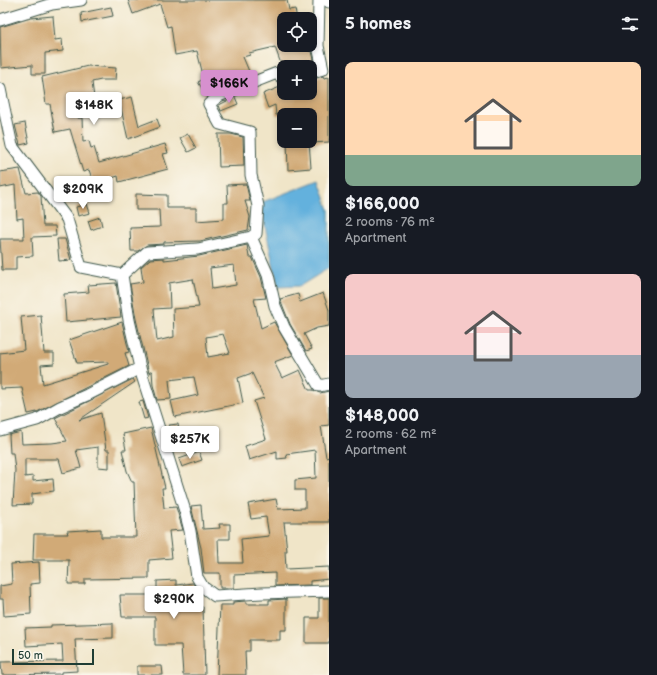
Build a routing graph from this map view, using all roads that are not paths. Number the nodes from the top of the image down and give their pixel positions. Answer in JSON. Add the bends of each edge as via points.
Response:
{"nodes":[{"id":1,"x":81,"y":0,"type":"edge"},
{"id":2,"x":318,"y":0,"type":"edge"},
{"id":3,"x":0,"y":20,"type":"edge"},
{"id":4,"x":317,"y":71,"type":"edge"},
{"id":5,"x":277,"y":73,"type":"edge"},
{"id":6,"x":0,"y":89,"type":"edge"},
{"id":7,"x":251,"y":237,"type":"junction"},
{"id":8,"x":122,"y":275,"type":"junction"},
{"id":9,"x":141,"y":372,"type":"junction"},
{"id":10,"x":329,"y":384,"type":"edge"},
{"id":11,"x":0,"y":430,"type":"edge"},
{"id":12,"x":329,"y":591,"type":"edge"}],
"edges":[{"from":1,"to":3,"type":"street","via":[[52,4]]},
{"from":2,"to":4,"type":"street","via":[[318,46],[322,69]]},
{"from":5,"to":7,"type":"street","via":[[220,96],[209,104],[220,124],[250,132],[251,175],[258,206],[256,234]]},
{"from":6,"to":8,"type":"street","via":[[12,146],[67,219],[81,267]]},
{"from":7,"to":8,"type":"street","via":[[198,249],[147,252]]},
{"from":7,"to":10,"type":"street","via":[[268,275],[275,306],[284,327],[319,386]]},
{"from":8,"to":9,"type":"street"},
{"from":9,"to":11,"type":"street","via":[[138,369],[37,420]]},
{"from":9,"to":12,"type":"street","via":[[185,511],[197,576],[203,587],[215,596]]}]}
